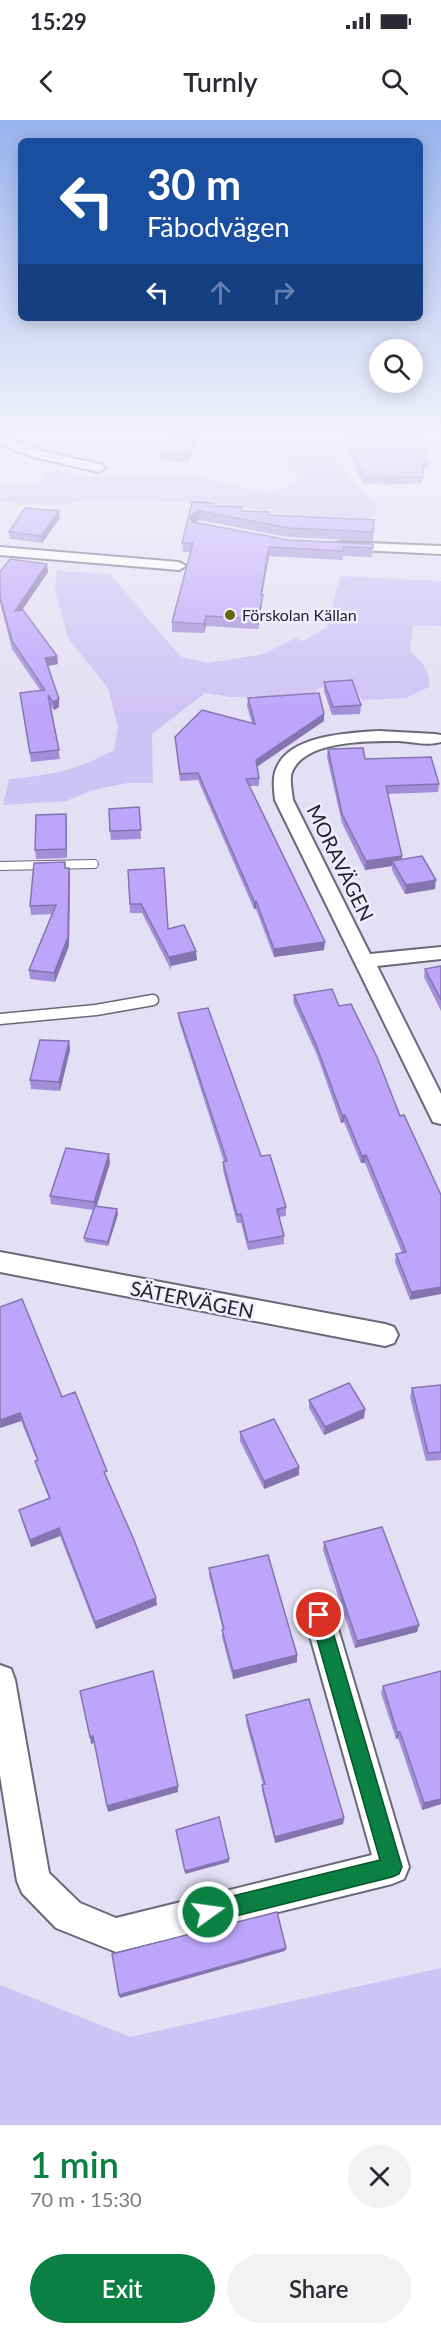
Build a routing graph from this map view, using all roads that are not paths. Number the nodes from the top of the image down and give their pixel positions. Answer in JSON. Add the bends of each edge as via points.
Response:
{"nodes":[{"id":1,"x":332,"y":546,"type":"edge"},
{"id":2,"x":441,"y":550,"type":"edge"},
{"id":3,"x":0,"y":551,"type":"edge"},
{"id":4,"x":179,"y":566,"type":"dead end"},
{"id":5,"x":435,"y":739,"type":"dead end"},
{"id":6,"x":94,"y":864,"type":"dead end"},
{"id":7,"x":0,"y":866,"type":"edge"},
{"id":8,"x":441,"y":953,"type":"edge"},
{"id":9,"x":363,"y":961,"type":"junction"},
{"id":10,"x":153,"y":1000,"type":"dead end"},
{"id":11,"x":0,"y":1019,"type":"edge"},
{"id":12,"x":441,"y":1116,"type":"edge"},
{"id":13,"x":0,"y":1262,"type":"edge"},
{"id":14,"x":385,"y":1335,"type":"dead end"},
{"id":15,"x":319,"y":1615,"type":"dead end"},
{"id":16,"x":0,"y":1680,"type":"edge"}],
"edges":[{"from":1,"to":2,"type":"street"},
{"from":3,"to":4,"type":"street"},
{"from":5,"to":9,"type":"street","name":"MORAVÄGEN","via":[[391,735],[344,739],[310,748],[287,764],[282,780],[284,800]]},
{"from":6,"to":7,"type":"lane"},
{"from":8,"to":9,"type":"street"},
{"from":9,"to":12,"type":"street","name":"MORAVÄGEN"},
{"from":10,"to":11,"type":"lane"},
{"from":13,"to":14,"type":"street","name":"SÄTERVÄGEN"},
{"from":15,"to":16,"type":"street","via":[[392,1867],[116,1935],[68,1916],[34,1881]]}]}
